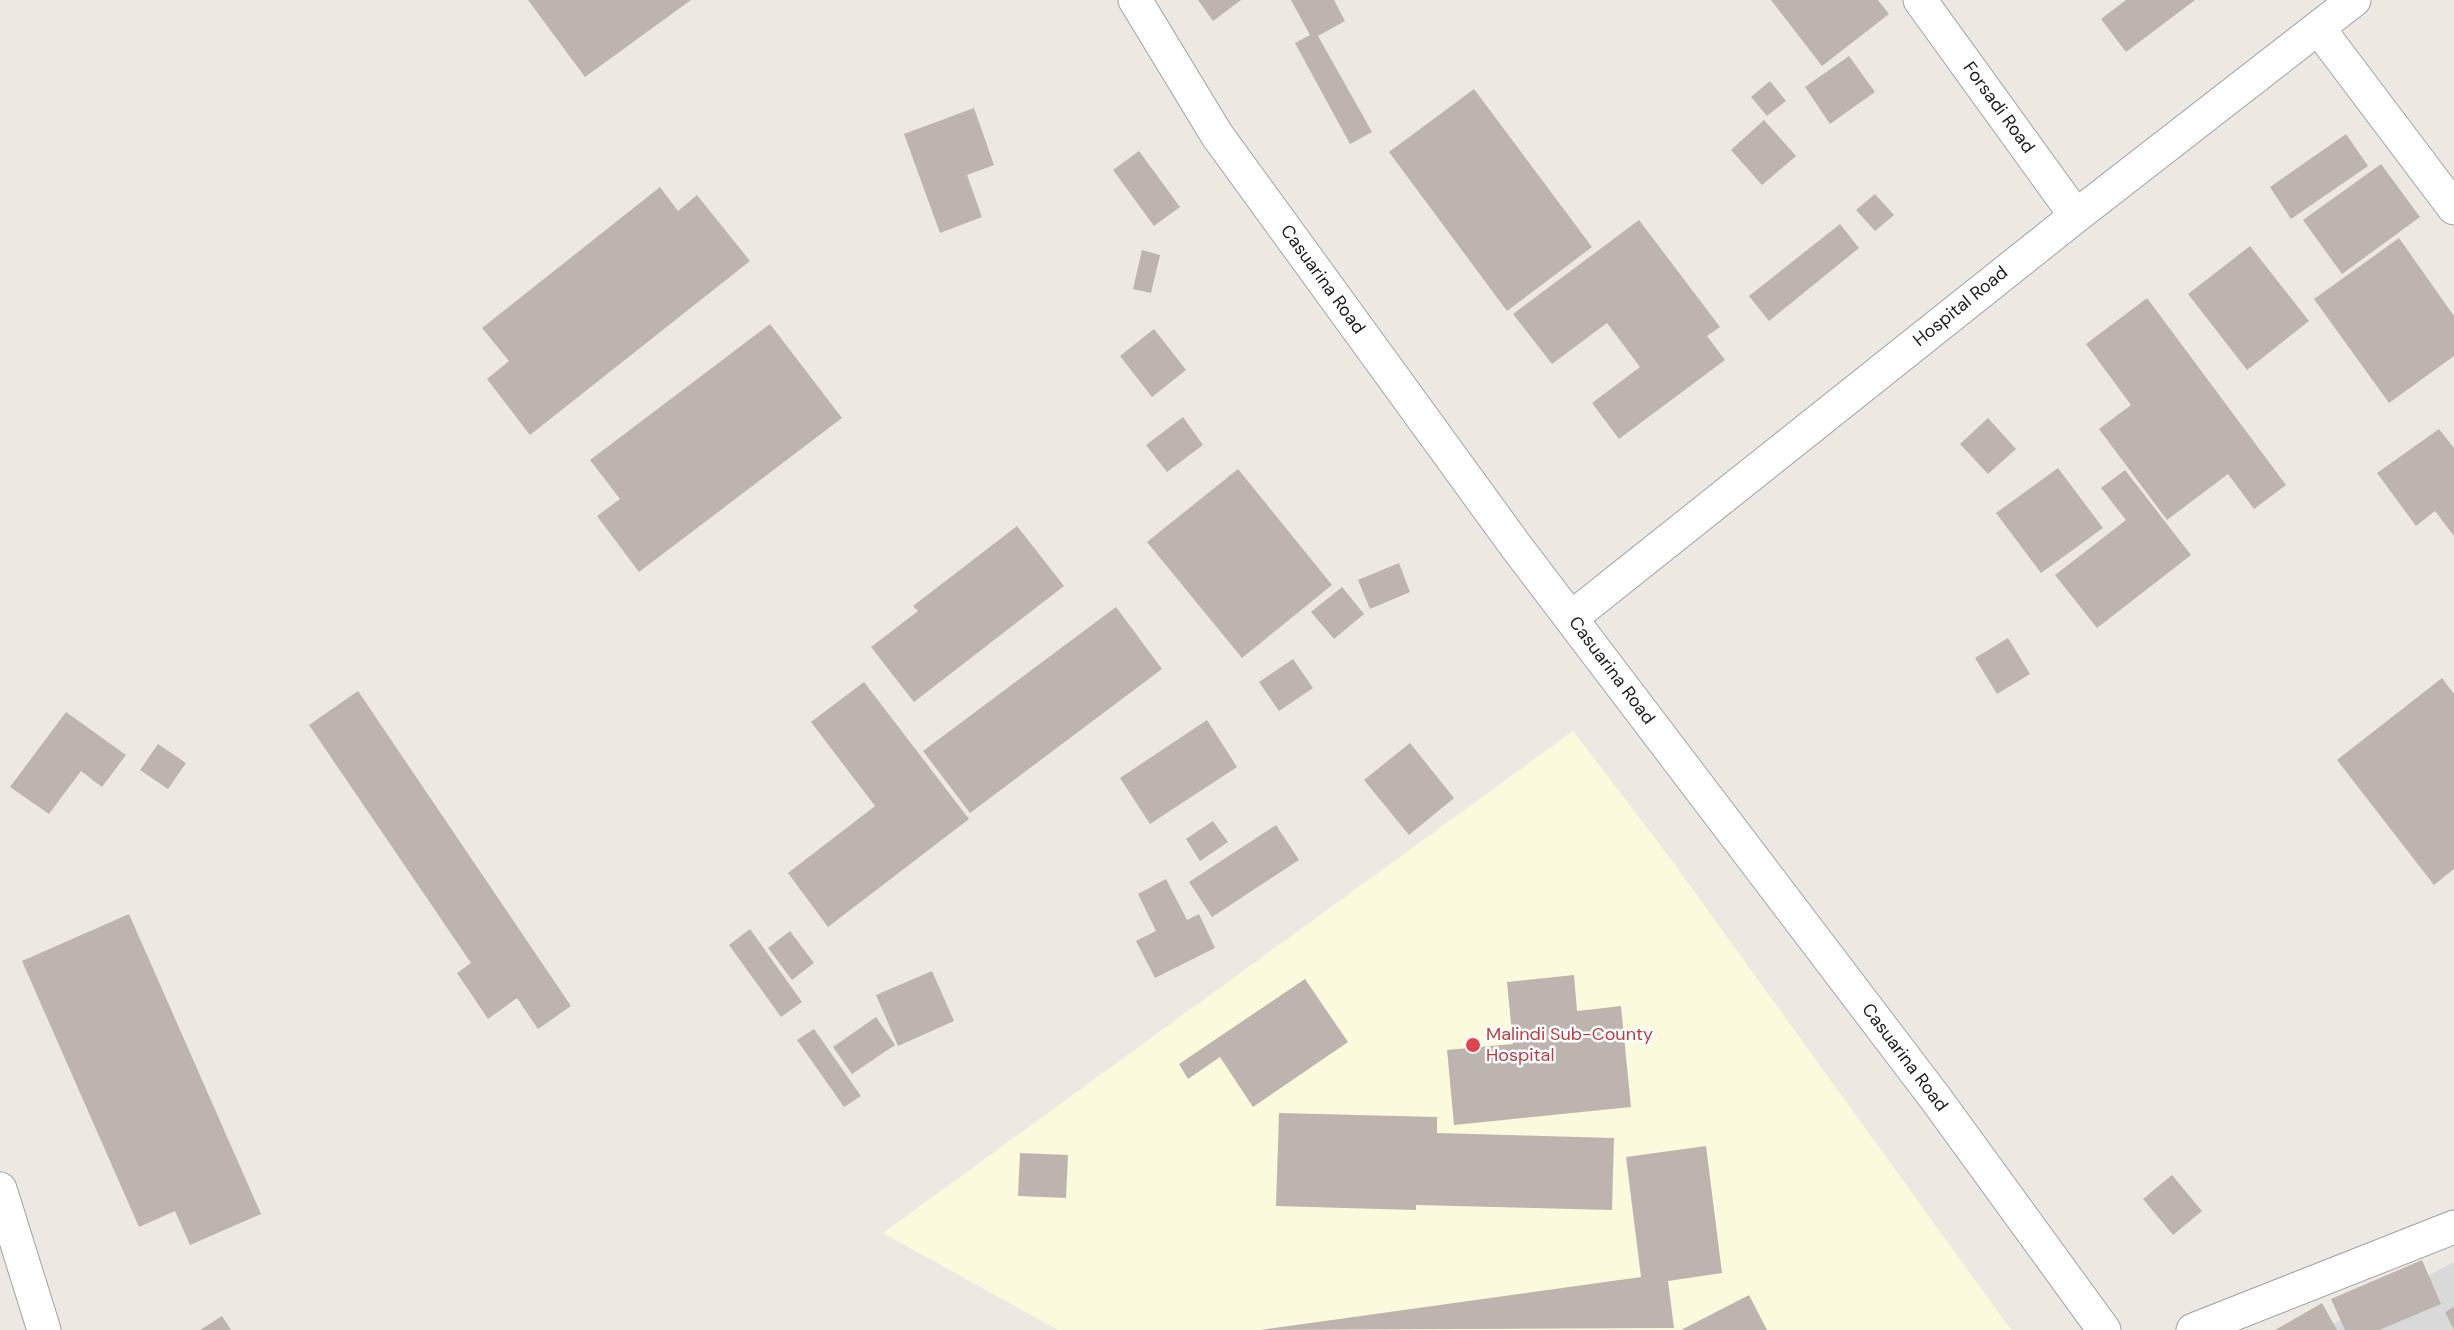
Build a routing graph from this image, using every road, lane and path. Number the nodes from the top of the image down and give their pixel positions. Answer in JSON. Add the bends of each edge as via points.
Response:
{"nodes":[{"id":1,"x":1135,"y":0,"type":"edge"},
{"id":2,"x":1920,"y":0,"type":"edge"},
{"id":3,"x":2354,"y":0,"type":"edge"},
{"id":4,"x":2319,"y":29,"type":"junction"},
{"id":5,"x":2454,"y":208,"type":"edge"},
{"id":6,"x":2076,"y":216,"type":"junction"},
{"id":7,"x":1571,"y":618,"type":"junction"},
{"id":8,"x":0,"y":1189,"type":"edge"},
{"id":9,"x":2454,"y":1227,"type":"edge"},
{"id":10,"x":44,"y":1330,"type":"edge"},
{"id":11,"x":2104,"y":1330,"type":"edge"},
{"id":12,"x":2193,"y":1330,"type":"edge"}],
"edges":[{"from":1,"to":7,"type":"street","name":"Casuarina Road","via":[[1217,135]]},
{"from":2,"to":6,"type":"street","name":"Forsadi Road"},
{"from":3,"to":4,"type":"street","name":"Hospital Road"},
{"from":4,"to":5,"type":"street"},
{"from":4,"to":6,"type":"street","name":"Hospital Road"},
{"from":6,"to":7,"type":"street","name":"Hospital Road"},
{"from":7,"to":11,"type":"street","name":"Casuarina Road","via":[[1936,1099]]},
{"from":8,"to":10,"type":"street"},
{"from":9,"to":12,"type":"street"}]}
